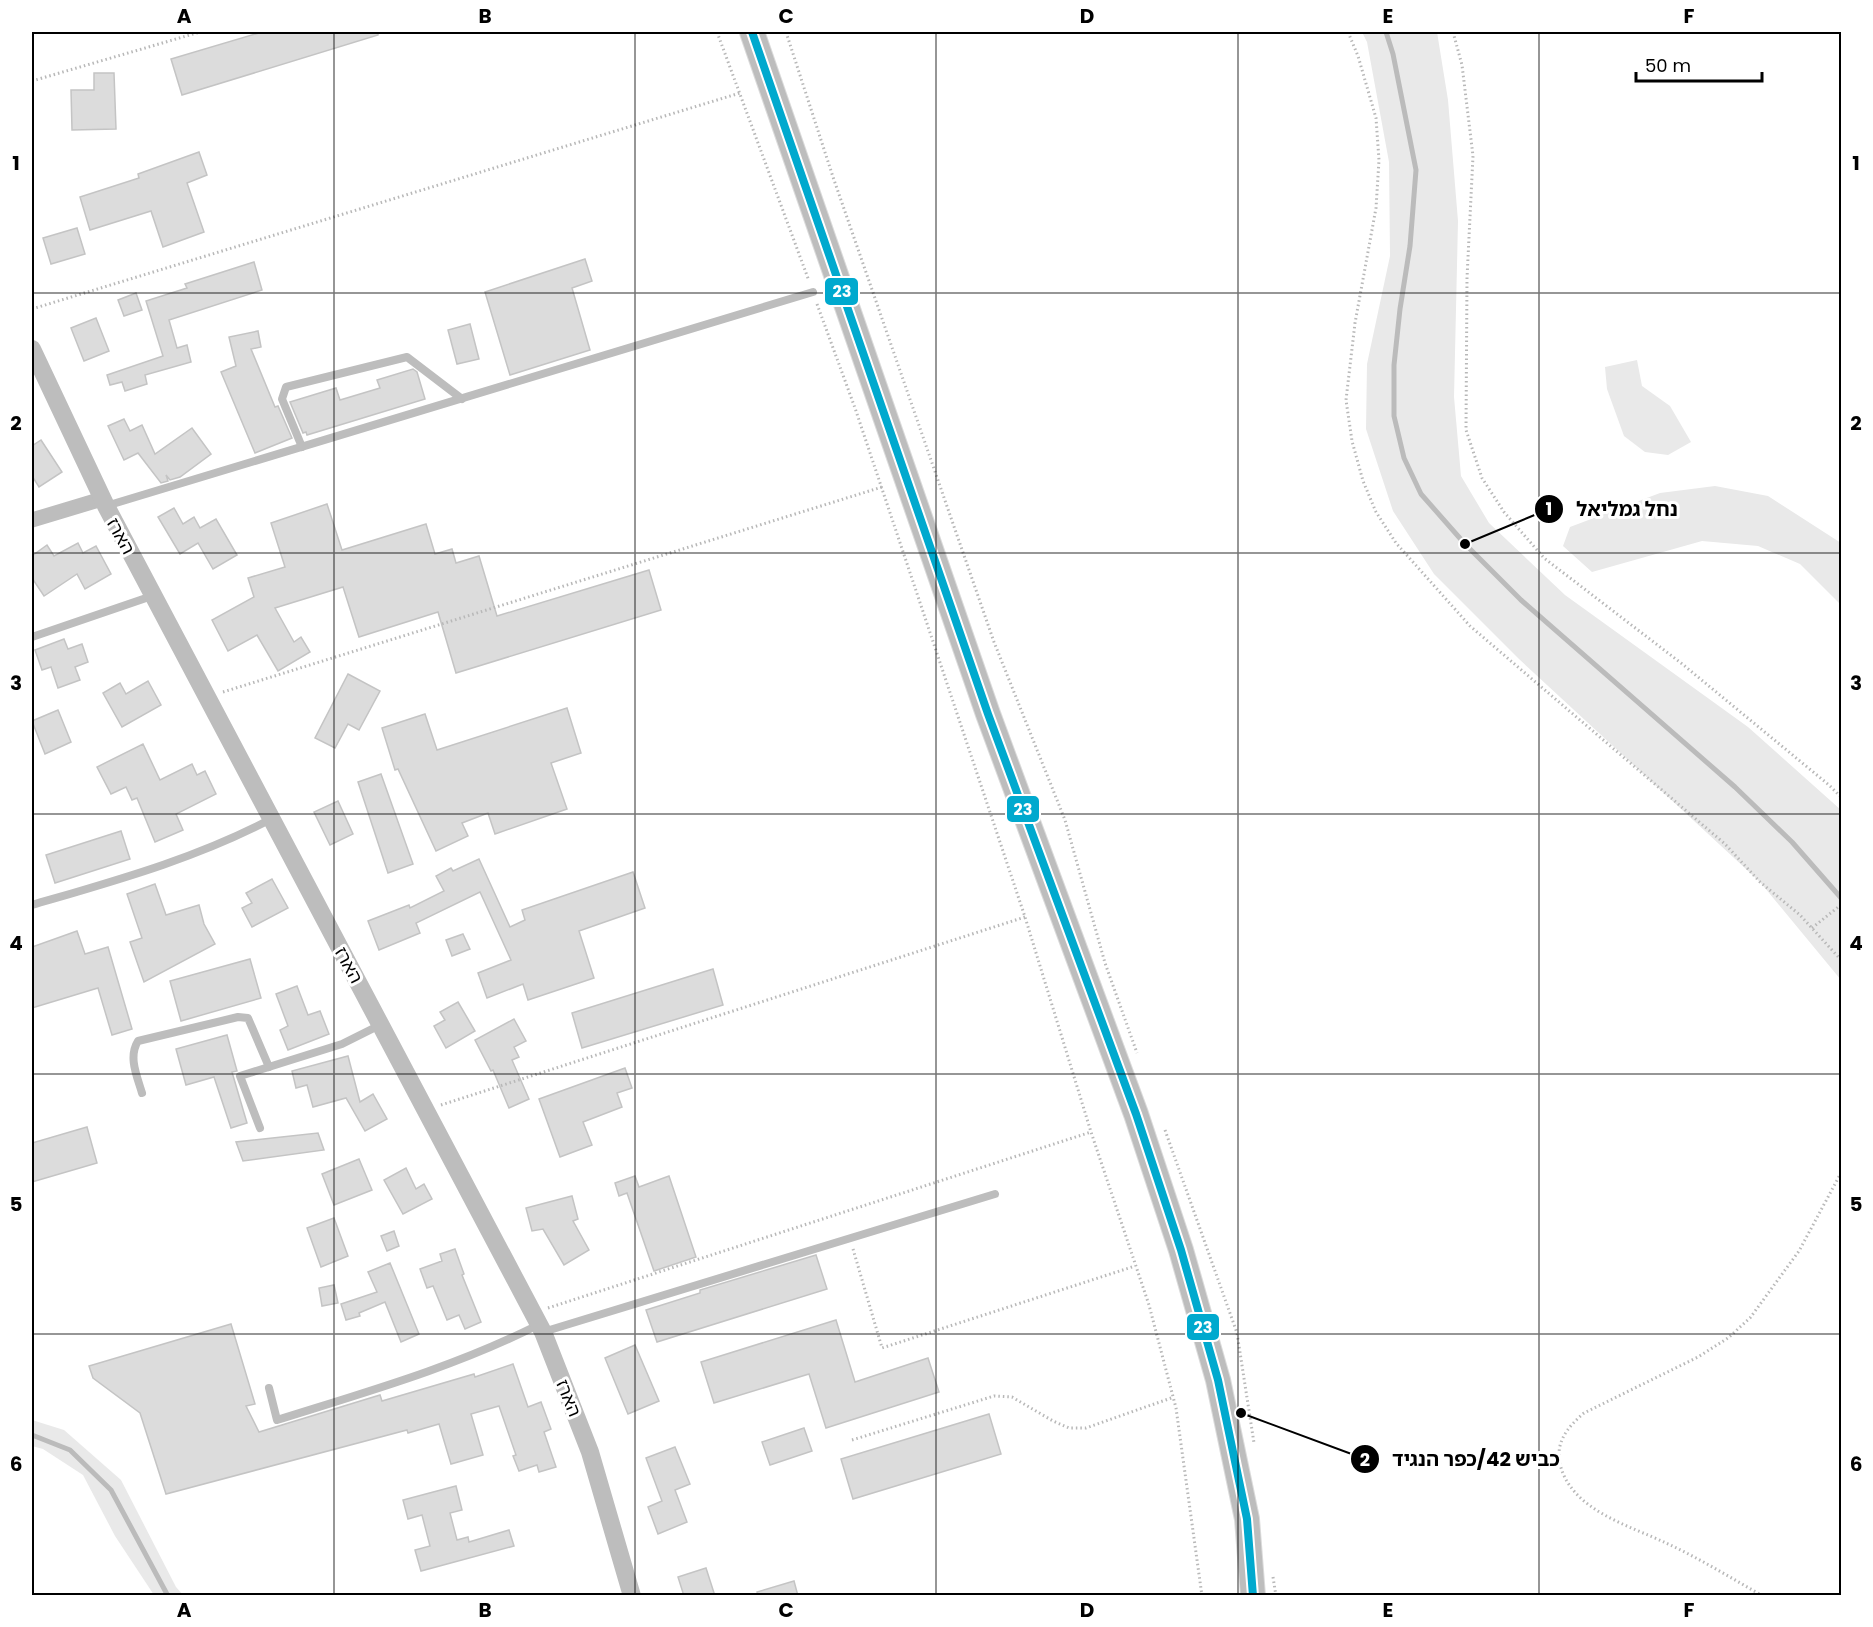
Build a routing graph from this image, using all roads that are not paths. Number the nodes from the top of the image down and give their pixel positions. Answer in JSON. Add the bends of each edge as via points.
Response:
{"nodes":[{"id":1,"x":752,"y":32,"type":"edge"},
{"id":2,"x":813,"y":292,"type":"road end"},
{"id":3,"x":32,"y":349,"type":"edge"},
{"id":4,"x":462,"y":399,"type":"junction"},
{"id":5,"x":302,"y":447,"type":"junction"},
{"id":6,"x":104,"y":503,"type":"junction"},
{"id":7,"x":32,"y":520,"type":"edge"},
{"id":8,"x":153,"y":596,"type":"junction"},
{"id":9,"x":32,"y":637,"type":"edge"},
{"id":10,"x":271,"y":819,"type":"junction"},
{"id":11,"x":32,"y":905,"type":"edge"},
{"id":12,"x":380,"y":1024,"type":"junction"},
{"id":13,"x":269,"y":1067,"type":"junction"},
{"id":14,"x":142,"y":1094,"type":"dead end"},
{"id":15,"x":260,"y":1128,"type":"dead end"},
{"id":16,"x":995,"y":1194,"type":"dead end"},
{"id":17,"x":538,"y":1323,"type":"junction"},
{"id":18,"x":268,"y":1388,"type":"dead end"},
{"id":19,"x":632,"y":1596,"type":"edge"},
{"id":20,"x":1253,"y":1596,"type":"edge"}],
"edges":[{"from":1,"to":20,"type":"highway","via":[[988,714],[1136,1114],[1177,1239],[1218,1380],[1247,1519]]},
{"from":2,"to":4,"type":"lane"},
{"from":3,"to":6,"type":"street","name":"הארז"},
{"from":4,"to":5,"type":"lane"},
{"from":4,"to":5,"type":"lane","via":[[407,357],[285,387],[282,399]]},
{"from":5,"to":6,"type":"lane"},
{"from":6,"to":7,"type":"street"},
{"from":6,"to":8,"type":"street","name":"הארז"},
{"from":8,"to":9,"type":"lane"},
{"from":8,"to":10,"type":"street","name":"הארז"},
{"from":10,"to":11,"type":"lane","via":[[173,863]]},
{"from":10,"to":12,"type":"street","name":"הארז"},
{"from":12,"to":13,"type":"lane","via":[[342,1044]]},
{"from":12,"to":17,"type":"street","name":"הארז"},
{"from":13,"to":14,"type":"lane","via":[[248,1018],[238,1017],[138,1041],[133,1060]]},
{"from":13,"to":15,"type":"lane","via":[[240,1076]]},
{"from":16,"to":17,"type":"lane"},
{"from":17,"to":18,"type":"lane","via":[[446,1366],[277,1420]]},
{"from":17,"to":19,"type":"street","name":"הארז","via":[[590,1452]]}]}
